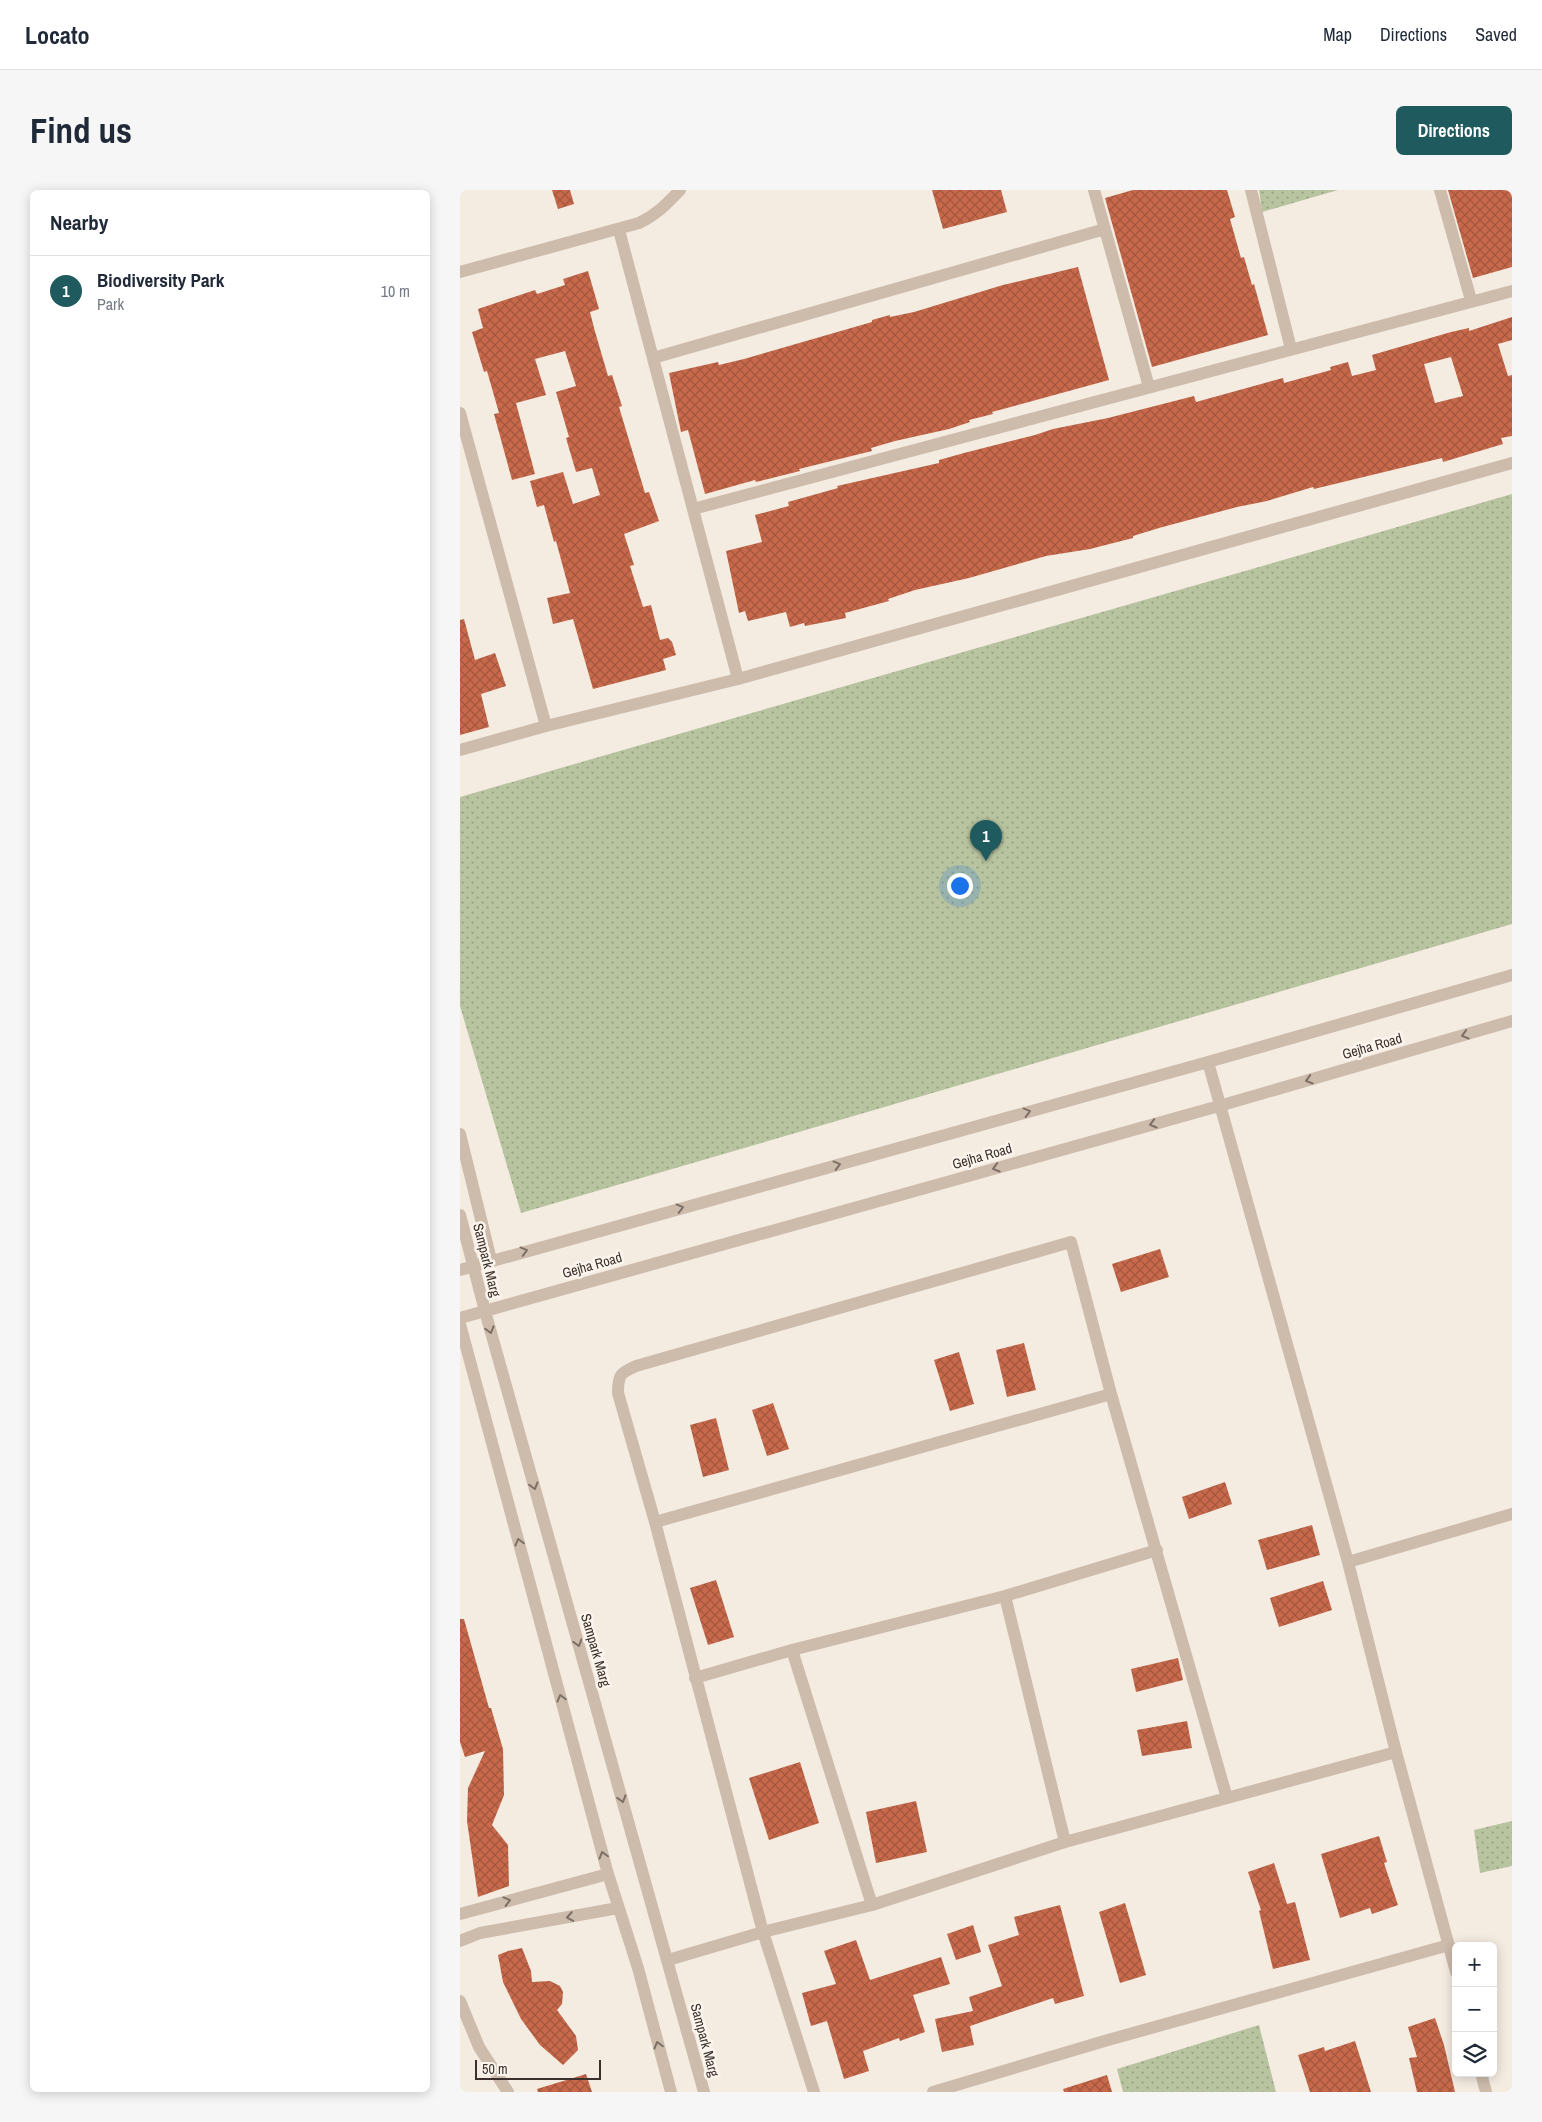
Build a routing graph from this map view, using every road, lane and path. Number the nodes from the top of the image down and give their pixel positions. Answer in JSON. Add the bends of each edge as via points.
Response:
{"nodes":[{"id":1,"x":680,"y":190,"type":"edge"},
{"id":2,"x":1094,"y":190,"type":"edge"},
{"id":3,"x":1251,"y":190,"type":"edge"},
{"id":4,"x":1440,"y":190,"type":"edge"},
{"id":5,"x":1104,"y":229,"type":"junction"},
{"id":6,"x":619,"y":230,"type":"junction"},
{"id":7,"x":460,"y":272,"type":"edge"},
{"id":8,"x":1512,"y":291,"type":"edge"},
{"id":9,"x":1471,"y":300,"type":"junction"},
{"id":10,"x":1291,"y":349,"type":"junction"},
{"id":11,"x":653,"y":358,"type":"junction"},
{"id":12,"x":1149,"y":387,"type":"junction"},
{"id":13,"x":460,"y":413,"type":"edge"},
{"id":14,"x":1512,"y":463,"type":"edge"},
{"id":15,"x":693,"y":509,"type":"junction"},
{"id":16,"x":738,"y":679,"type":"junction"},
{"id":17,"x":546,"y":726,"type":"junction"},
{"id":18,"x":460,"y":750,"type":"edge"},
{"id":19,"x":1512,"y":975,"type":"edge"},
{"id":20,"x":1512,"y":1021,"type":"edge"},
{"id":21,"x":1208,"y":1062,"type":"junction"},
{"id":22,"x":1219,"y":1106,"type":"junction"},
{"id":23,"x":460,"y":1134,"type":"edge"},
{"id":24,"x":460,"y":1215,"type":"edge"},
{"id":25,"x":491,"y":1260,"type":"junction"},
{"id":26,"x":473,"y":1266,"type":"junction"},
{"id":27,"x":460,"y":1270,"type":"edge"},
{"id":28,"x":485,"y":1311,"type":"junction"},
{"id":29,"x":460,"y":1318,"type":"edge"},
{"id":30,"x":460,"y":1324,"type":"edge"},
{"id":31,"x":1111,"y":1394,"type":"junction"},
{"id":32,"x":1512,"y":1514,"type":"edge"},
{"id":33,"x":654,"y":1522,"type":"junction"},
{"id":34,"x":1157,"y":1550,"type":"junction"},
{"id":35,"x":1348,"y":1562,"type":"junction"},
{"id":36,"x":1005,"y":1596,"type":"junction"},
{"id":37,"x":792,"y":1650,"type":"junction"},
{"id":38,"x":695,"y":1678,"type":"junction"},
{"id":39,"x":1396,"y":1752,"type":"junction"},
{"id":40,"x":1227,"y":1798,"type":"junction"},
{"id":41,"x":1065,"y":1842,"type":"junction"},
{"id":42,"x":608,"y":1874,"type":"junction"},
{"id":43,"x":872,"y":1905,"type":"junction"},
{"id":44,"x":618,"y":1908,"type":"junction"},
{"id":45,"x":460,"y":1914,"type":"edge"},
{"id":46,"x":763,"y":1932,"type":"junction"},
{"id":47,"x":460,"y":1940,"type":"edge"},
{"id":48,"x":1449,"y":1945,"type":"junction"},
{"id":49,"x":1452,"y":1957,"type":"edge"},
{"id":50,"x":668,"y":1960,"type":"junction"},
{"id":51,"x":460,"y":2001,"type":"edge"},
{"id":52,"x":1482,"y":2077,"type":"edge"},
{"id":53,"x":508,"y":2092,"type":"edge"},
{"id":54,"x":671,"y":2092,"type":"edge"},
{"id":55,"x":704,"y":2092,"type":"edge"},
{"id":56,"x":814,"y":2092,"type":"edge"},
{"id":57,"x":934,"y":2092,"type":"edge"},
{"id":58,"x":1486,"y":2092,"type":"edge"}],
"edges":[{"from":1,"to":6,"type":"street","via":[[651,217]]},
{"from":2,"to":5,"type":"street"},
{"from":3,"to":10,"type":"street"},
{"from":4,"to":9,"type":"street"},
{"from":5,"to":11,"type":"street"},
{"from":5,"to":12,"type":"street"},
{"from":6,"to":7,"type":"street"},
{"from":6,"to":11,"type":"street"},
{"from":8,"to":9,"type":"street"},
{"from":9,"to":10,"type":"street"},
{"from":10,"to":12,"type":"street"},
{"from":11,"to":15,"type":"street"},
{"from":12,"to":15,"type":"street"},
{"from":13,"to":17,"type":"street"},
{"from":14,"to":16,"type":"street"},
{"from":15,"to":16,"type":"street"},
{"from":16,"to":17,"type":"street"},
{"from":17,"to":18,"type":"street"},
{"from":19,"to":21,"type":"street"},
{"from":20,"to":22,"type":"street","name":"Gejha Road","one_way":true},
{"from":21,"to":22,"type":"street"},
{"from":25,"to":21,"type":"street","one_way":true},
{"from":22,"to":28,"type":"street","name":"Gejha Road","one_way":true},
{"from":22,"to":35,"type":"street"},
{"from":23,"to":25,"type":"street"},
{"from":24,"to":26,"type":"street","name":"Sampark Marg"},
{"from":25,"to":26,"type":"street"},
{"from":26,"to":27,"type":"street"},
{"from":26,"to":28,"type":"street","name":"Sampark Marg"},
{"from":28,"to":29,"type":"street","name":"Gejha Road"},
{"from":28,"to":50,"type":"street","name":"Sampark Marg","one_way":true},
{"from":42,"to":30,"type":"street","one_way":true},
{"from":31,"to":33,"type":"street"},
{"from":31,"to":33,"type":"street","via":[[1071,1242],[623,1372],[618,1380],[618,1393]]},
{"from":31,"to":34,"type":"street"},
{"from":32,"to":35,"type":"street"},
{"from":33,"to":38,"type":"street"},
{"from":34,"to":36,"type":"street"},
{"from":34,"to":40,"type":"street"},
{"from":35,"to":39,"type":"street"},
{"from":36,"to":37,"type":"street"},
{"from":36,"to":41,"type":"street"},
{"from":37,"to":38,"type":"street"},
{"from":37,"to":43,"type":"street"},
{"from":38,"to":46,"type":"street"},
{"from":39,"to":40,"type":"street"},
{"from":39,"to":48,"type":"street"},
{"from":40,"to":41,"type":"street"},
{"from":41,"to":43,"type":"street"},
{"from":42,"to":44,"type":"street"},
{"from":45,"to":42,"type":"street","one_way":true},
{"from":43,"to":46,"type":"street"},
{"from":44,"to":47,"type":"street","one_way":true,"via":[[480,1933]]},
{"from":54,"to":44,"type":"street","one_way":true,"via":[[638,1968]]},
{"from":46,"to":50,"type":"street"},
{"from":46,"to":56,"type":"street"},
{"from":48,"to":49,"type":"street"},
{"from":48,"to":57,"type":"street"},
{"from":50,"to":55,"type":"street","name":"Sampark Marg"},
{"from":51,"to":53,"type":"street","via":[[479,2047]]},
{"from":52,"to":58,"type":"street"}]}
